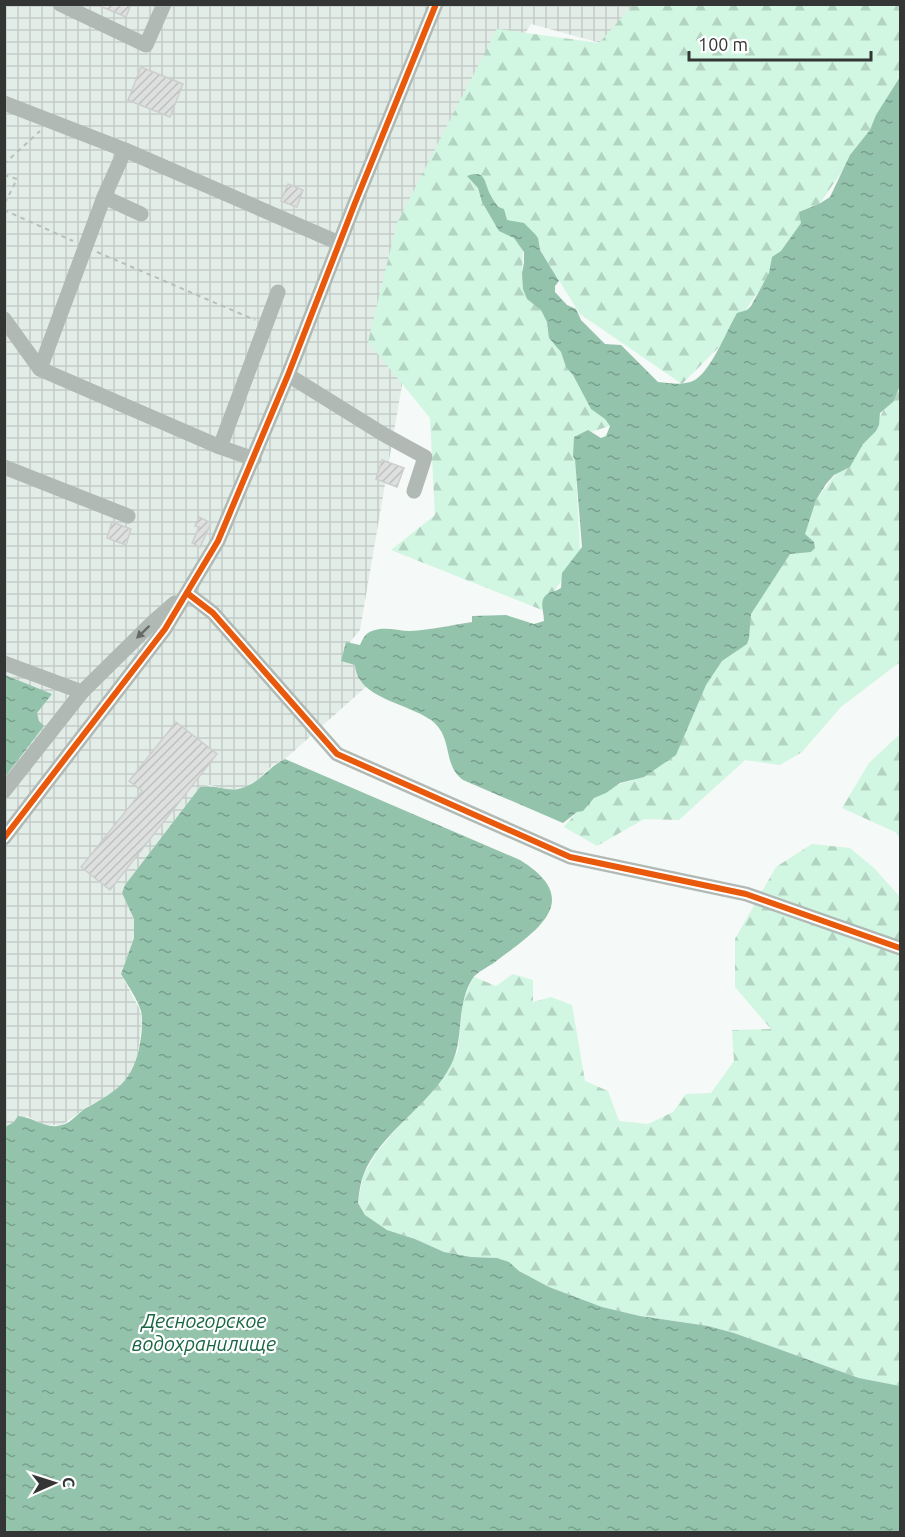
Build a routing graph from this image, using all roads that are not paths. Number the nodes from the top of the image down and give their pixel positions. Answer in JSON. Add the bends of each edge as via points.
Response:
{"nodes":[{"id":1,"x":60,"y":4,"type":"edge"},
{"id":2,"x":164,"y":4,"type":"edge"},
{"id":3,"x":436,"y":4,"type":"edge"},
{"id":4,"x":4,"y":103,"type":"edge"},
{"id":5,"x":125,"y":150,"type":"junction"},
{"id":6,"x":104,"y":197,"type":"junction"},
{"id":7,"x":141,"y":214,"type":"dead end"},
{"id":8,"x":339,"y":243,"type":"junction"},
{"id":9,"x":278,"y":292,"type":"dead end"},
{"id":10,"x":4,"y":319,"type":"edge"},
{"id":11,"x":40,"y":369,"type":"junction"},
{"id":12,"x":288,"y":375,"type":"junction"},
{"id":13,"x":220,"y":447,"type":"junction"},
{"id":14,"x":254,"y":459,"type":"junction"},
{"id":15,"x":4,"y":467,"type":"edge"},
{"id":16,"x":414,"y":491,"type":"dead end"},
{"id":17,"x":128,"y":516,"type":"dead end"},
{"id":18,"x":187,"y":593,"type":"junction"},
{"id":19,"x":4,"y":663,"type":"edge"},
{"id":20,"x":82,"y":692,"type":"junction"},
{"id":21,"x":4,"y":791,"type":"edge"},
{"id":22,"x":4,"y":838,"type":"edge"},
{"id":23,"x":900,"y":948,"type":"edge"}],
"edges":[{"from":1,"to":2,"type":"street","via":[[146,45]]},
{"from":3,"to":8,"type":"street"},
{"from":4,"to":5,"type":"street"},
{"from":5,"to":6,"type":"street"},
{"from":5,"to":8,"type":"street"},
{"from":6,"to":7,"type":"street"},
{"from":6,"to":11,"type":"street"},
{"from":8,"to":12,"type":"street"},
{"from":9,"to":13,"type":"street"},
{"from":10,"to":11,"type":"street"},
{"from":11,"to":13,"type":"street"},
{"from":12,"to":14,"type":"street"},
{"from":12,"to":16,"type":"street","via":[[425,457]]},
{"from":13,"to":14,"type":"street"},
{"from":14,"to":18,"type":"street","via":[[218,541]]},
{"from":15,"to":17,"type":"street"},
{"from":18,"to":20,"type":"street","one_way":true},
{"from":18,"to":22,"type":"street","via":[[165,629]]},
{"from":18,"to":23,"type":"street","via":[[213,613],[337,754],[570,857],[746,894]]},
{"from":19,"to":20,"type":"street"},
{"from":20,"to":21,"type":"street"}]}
